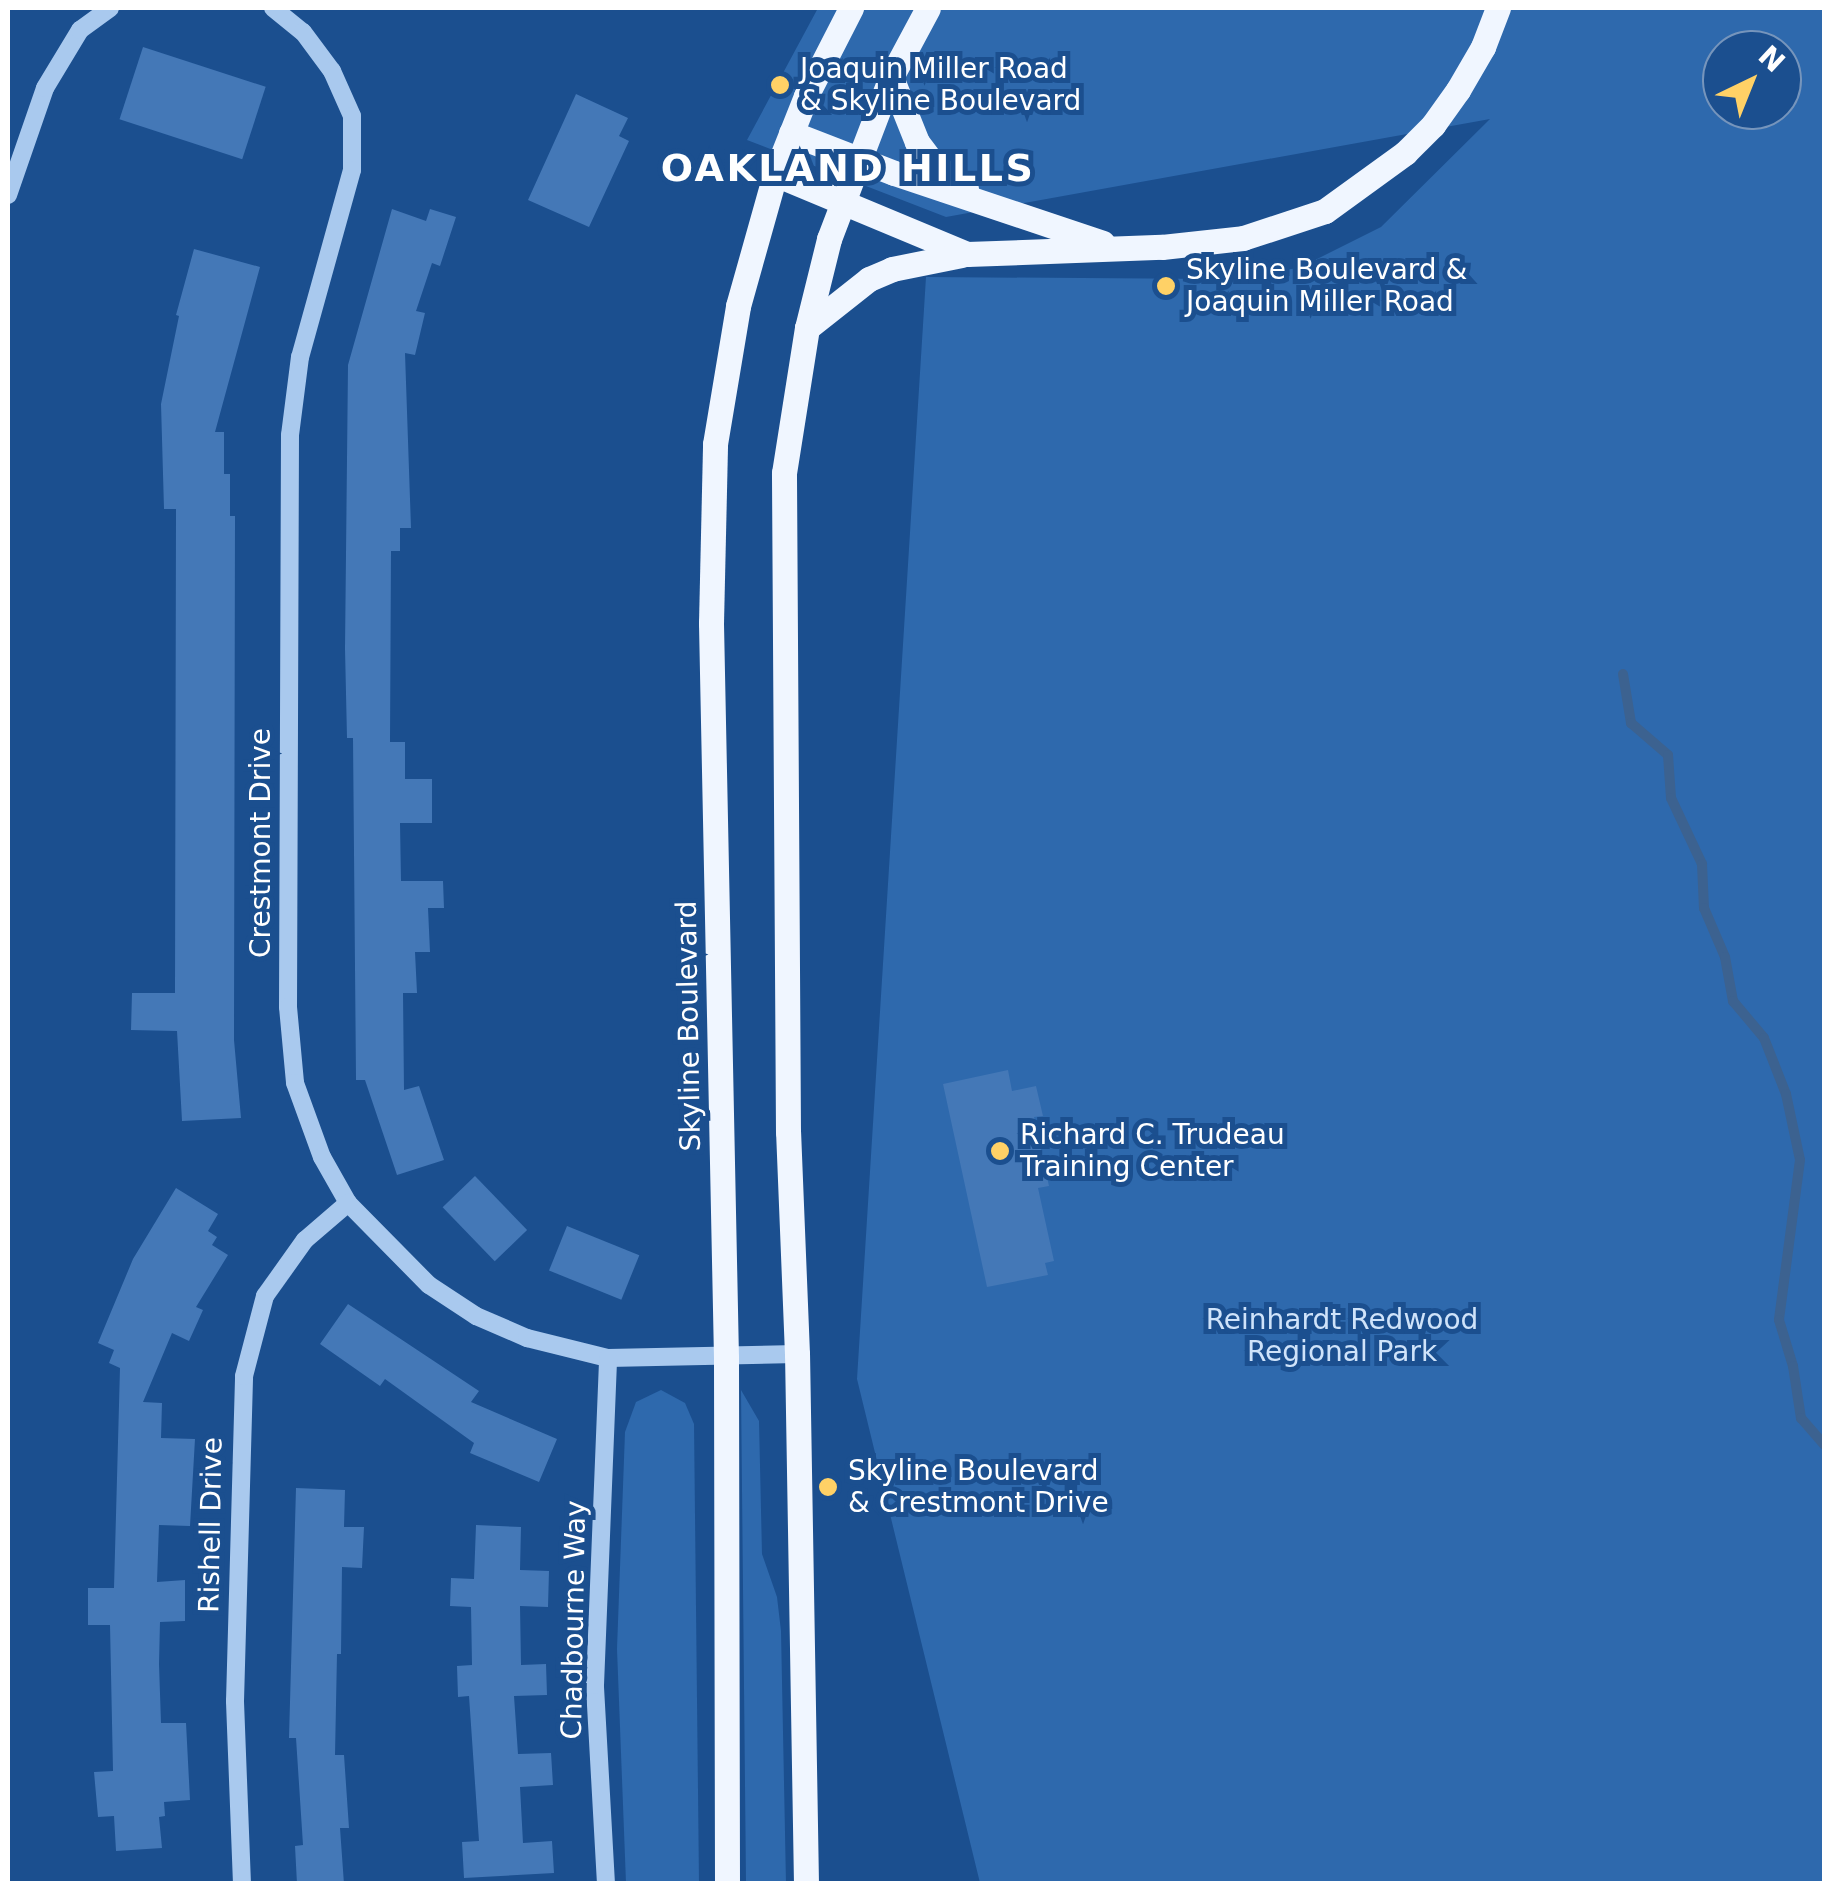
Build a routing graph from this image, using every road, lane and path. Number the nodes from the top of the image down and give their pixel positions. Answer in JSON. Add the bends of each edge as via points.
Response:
{"nodes":[{"id":1,"x":110,"y":8,"type":"edge"},
{"id":2,"x":273,"y":8,"type":"edge"},
{"id":3,"x":851,"y":8,"type":"edge"},
{"id":4,"x":928,"y":8,"type":"edge"},
{"id":5,"x":1498,"y":8,"type":"edge"},
{"id":6,"x":891,"y":77,"type":"junction"},
{"id":7,"x":791,"y":133,"type":"junction"},
{"id":8,"x":858,"y":159,"type":"junction"},
{"id":9,"x":776,"y":174,"type":"junction"},
{"id":10,"x":8,"y":195,"type":"edge"},
{"id":11,"x":843,"y":200,"type":"junction"},
{"id":12,"x":982,"y":200,"type":"junction"},
{"id":13,"x":1117,"y":248,"type":"junction"},
{"id":14,"x":967,"y":254,"type":"junction"},
{"id":15,"x":808,"y":328,"type":"junction"},
{"id":16,"x":348,"y":1203,"type":"junction"},
{"id":17,"x":798,"y":1354,"type":"junction"},
{"id":18,"x":608,"y":1358,"type":"junction"},
{"id":19,"x":726,"y":1358,"type":"junction"},
{"id":20,"x":242,"y":1884,"type":"edge"},
{"id":21,"x":606,"y":1884,"type":"edge"},
{"id":22,"x":727,"y":1884,"type":"edge"},
{"id":23,"x":806,"y":1884,"type":"edge"}],
"edges":[{"from":1,"to":10,"type":"street","via":[[80,30],[45,88]]},
{"from":2,"to":16,"type":"street","name":"Crestmont Drive","via":[[303,32],[332,71],[352,116],[352,170],[300,357],[290,435],[288,1007],[295,1083]]},
{"from":3,"to":7,"type":"main road","name":"Skyline Boulevard"},
{"from":4,"to":6,"type":"main road"},
{"from":5,"to":13,"type":"main road","via":[[1483,47],[1434,125],[1355,194],[1243,238]]},
{"from":6,"to":8,"type":"main road"},
{"from":6,"to":12,"type":"main road","via":[[917,142],[933,163]]},
{"from":7,"to":8,"type":"main road"},
{"from":7,"to":9,"type":"main road","name":"Skyline Boulevard"},
{"from":8,"to":11,"type":"main road"},
{"from":8,"to":12,"type":"main road"},
{"from":9,"to":11,"type":"main road"},
{"from":9,"to":19,"type":"main road","name":"Skyline Boulevard","via":[[738,306],[716,444],[711,623]]},
{"from":11,"to":14,"type":"main road"},
{"from":11,"to":15,"type":"main road"},
{"from":12,"to":13,"type":"main road"},
{"from":13,"to":14,"type":"main road"},
{"from":14,"to":15,"type":"main road","via":[[869,279]]},
{"from":15,"to":17,"type":"main road","via":[[784,473],[782,603],[788,1132]]},
{"from":16,"to":18,"type":"street","name":"Crestmont Drive","via":[[429,1284],[476,1316],[527,1338]]},
{"from":16,"to":20,"type":"street","name":"Rishell Drive","via":[[305,1240],[265,1296],[244,1376],[235,1702]]},
{"from":17,"to":19,"type":"street","name":"Crestmont Drive"},
{"from":17,"to":23,"type":"main road"},
{"from":18,"to":19,"type":"street","name":"Crestmont Drive"},
{"from":18,"to":21,"type":"street","name":"Chadbourne Way","via":[[595,1684]]},
{"from":19,"to":22,"type":"main road","name":"Skyline Boulevard"}]}
